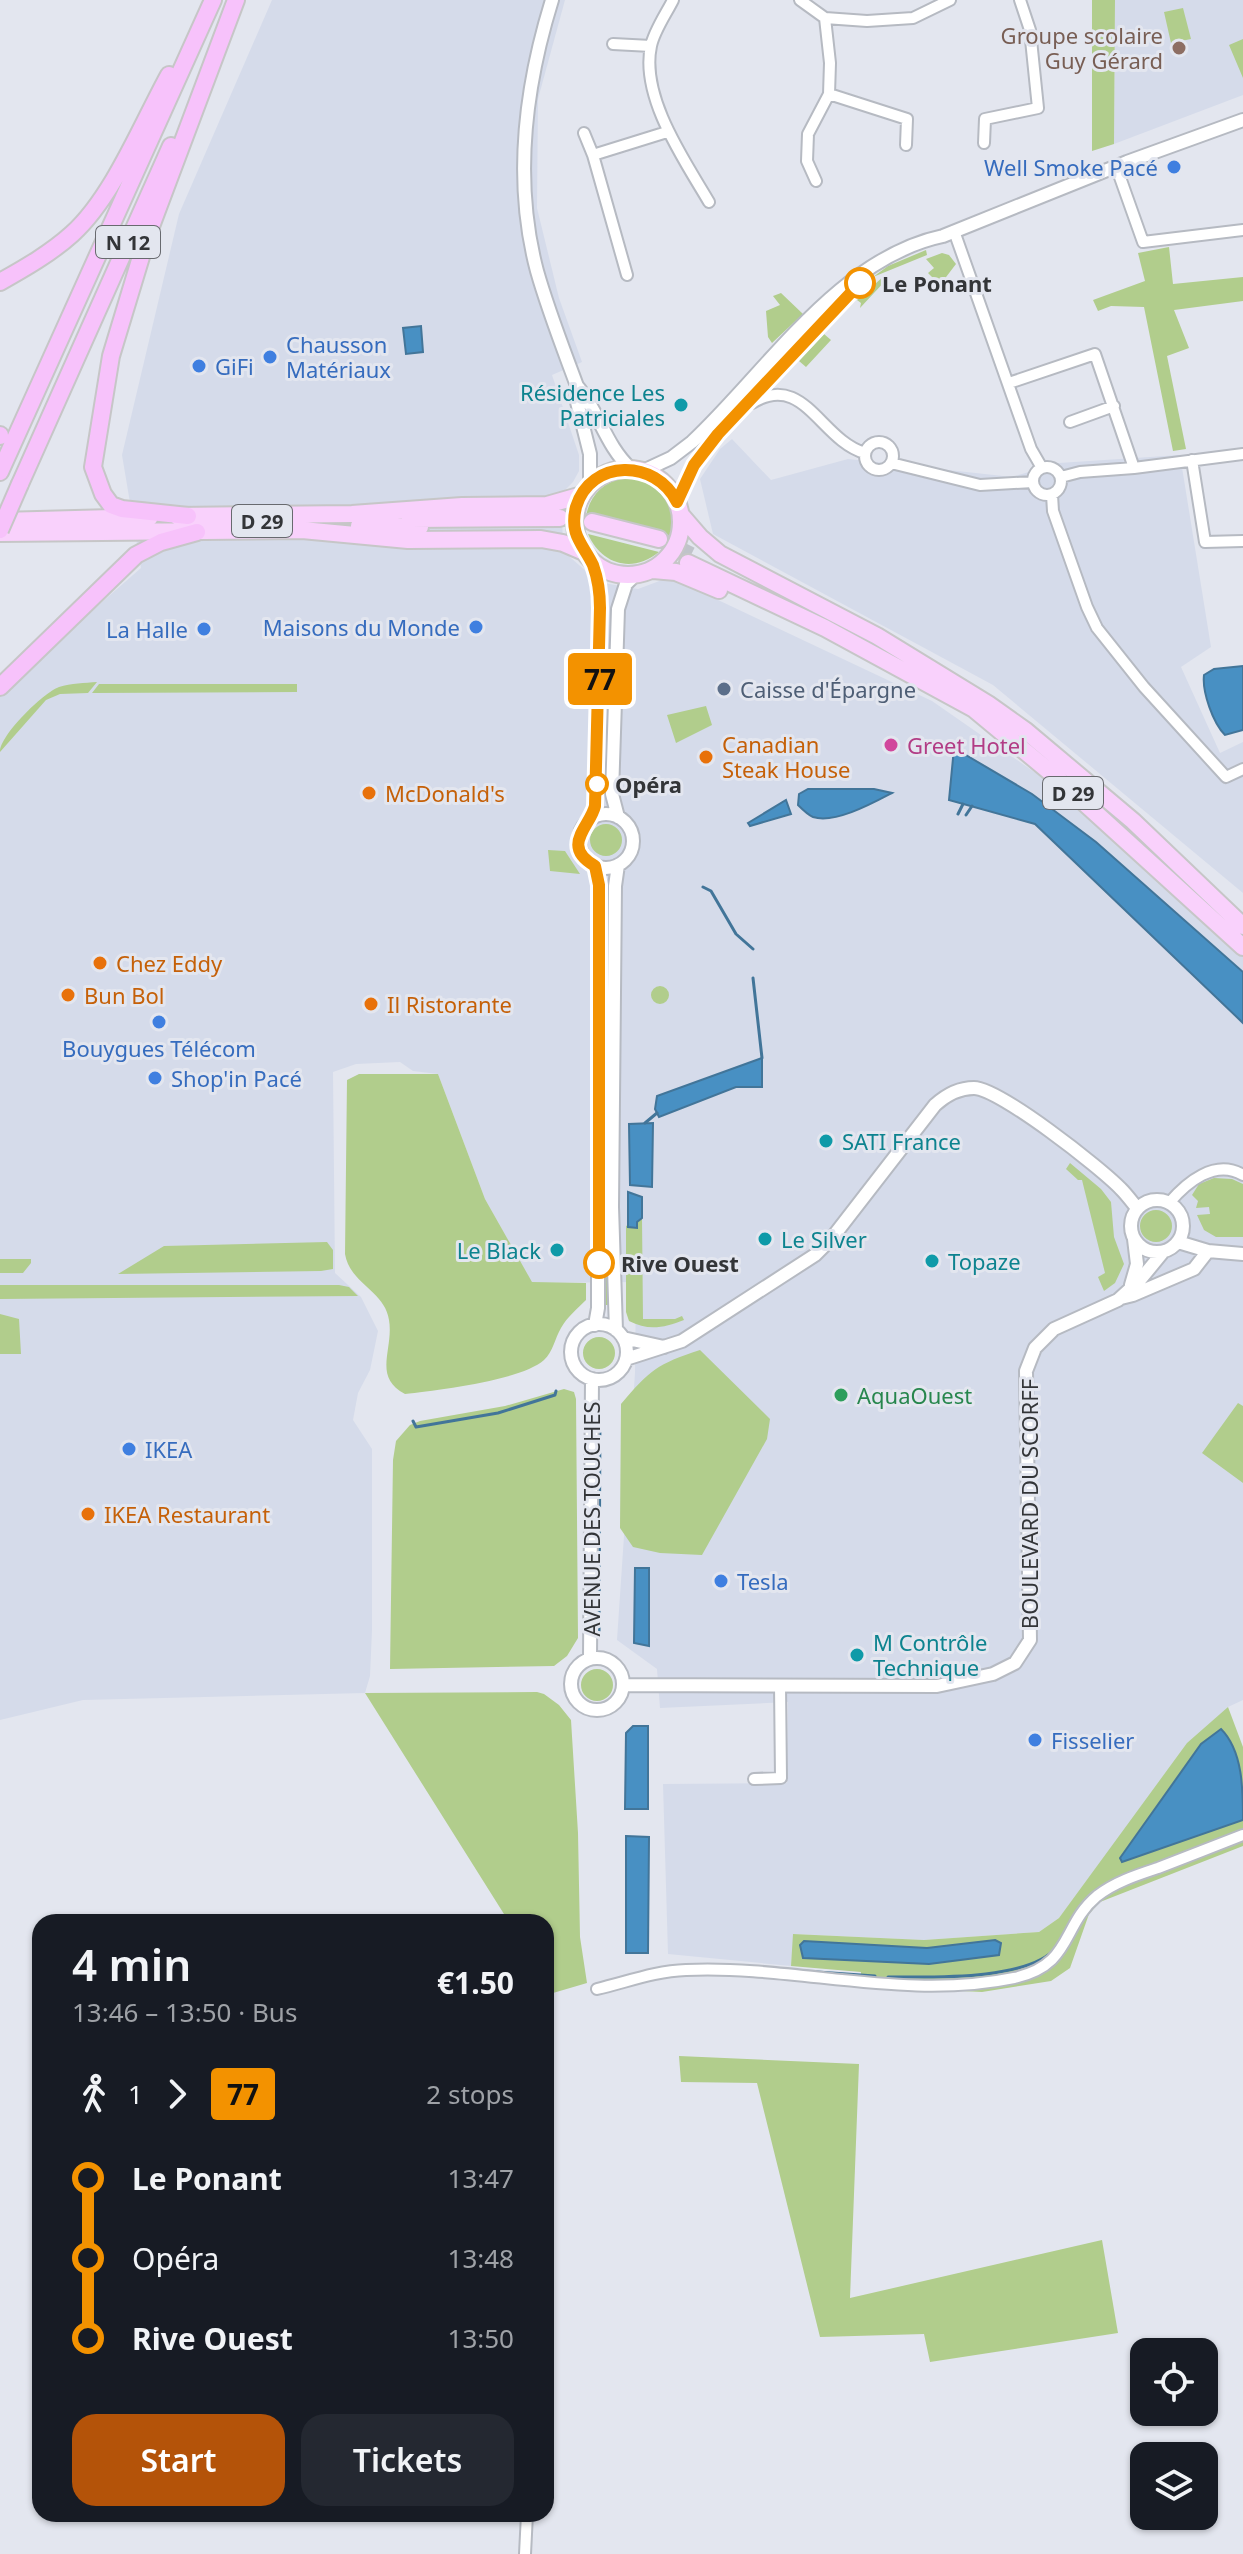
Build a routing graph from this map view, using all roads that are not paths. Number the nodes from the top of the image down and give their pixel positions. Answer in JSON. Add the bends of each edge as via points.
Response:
{"nodes":[{"id":1,"x":212,"y":0,"type":"edge"},
{"id":2,"x":236,"y":0,"type":"edge"},
{"id":3,"x":552,"y":0,"type":"edge"},
{"id":4,"x":673,"y":0,"type":"edge"},
{"id":5,"x":800,"y":0,"type":"edge"},
{"id":6,"x":950,"y":0,"type":"edge"},
{"id":7,"x":1025,"y":3,"type":"edge"},
{"id":8,"x":825,"y":18,"type":"junction"},
{"id":9,"x":613,"y":44,"type":"dead end"},
{"id":10,"x":651,"y":46,"type":"junction"},
{"id":11,"x":829,"y":94,"type":"junction"},
{"id":12,"x":1243,"y":120,"type":"edge"},
{"id":13,"x":667,"y":132,"type":"junction"},
{"id":14,"x":584,"y":133,"type":"dead end"},
{"id":15,"x":984,"y":143,"type":"dead end"},
{"id":16,"x":906,"y":145,"type":"dead end"},
{"id":17,"x":593,"y":155,"type":"junction"},
{"id":18,"x":1116,"y":166,"type":"junction"},
{"id":19,"x":816,"y":181,"type":"dead end"},
{"id":20,"x":709,"y":202,"type":"dead end"},
{"id":21,"x":1243,"y":230,"type":"edge"},
{"id":22,"x":949,"y":234,"type":"junction"},
{"id":23,"x":627,"y":275,"type":"dead end"},
{"id":24,"x":0,"y":282,"type":"edge"},
{"id":25,"x":1009,"y":383,"type":"junction"},
{"id":26,"x":577,"y":386,"type":"junction"},
{"id":27,"x":1114,"y":406,"type":"junction"},
{"id":28,"x":740,"y":411,"type":"junction"},
{"id":29,"x":1070,"y":422,"type":"dead end"},
{"id":30,"x":865,"y":453,"type":"junction"},
{"id":31,"x":1243,"y":454,"type":"edge"},
{"id":32,"x":1192,"y":460,"type":"junction"},
{"id":33,"x":891,"y":463,"type":"junction"},
{"id":34,"x":1042,"y":468,"type":"junction"},
{"id":35,"x":1134,"y":468,"type":"junction"},
{"id":36,"x":637,"y":470,"type":"junction"},
{"id":37,"x":0,"y":472,"type":"edge"},
{"id":38,"x":1061,"y":477,"type":"junction"},
{"id":39,"x":1033,"y":482,"type":"junction"},
{"id":40,"x":586,"y":490,"type":"junction"},
{"id":41,"x":1052,"y":495,"type":"junction"},
{"id":42,"x":679,"y":508,"type":"junction"},
{"id":43,"x":188,"y":516,"type":"junction"},
{"id":44,"x":100,"y":518,"type":"junction"},
{"id":45,"x":0,"y":521,"type":"edge"},
{"id":46,"x":591,"y":526,"type":"tunnel mouth"},
{"id":47,"x":302,"y":530,"type":"junction"},
{"id":48,"x":0,"y":531,"type":"edge"},
{"id":49,"x":197,"y":532,"type":"junction"},
{"id":50,"x":1243,"y":541,"type":"edge"},
{"id":51,"x":657,"y":542,"type":"tunnel mouth"},
{"id":52,"x":588,"y":557,"type":"junction"},
{"id":53,"x":653,"y":570,"type":"junction"},
{"id":54,"x":634,"y":576,"type":"junction"},
{"id":55,"x":916,"y":660,"type":"junction"},
{"id":56,"x":887,"y":661,"type":"junction"},
{"id":57,"x":0,"y":687,"type":"edge"},
{"id":58,"x":1243,"y":769,"type":"edge"},
{"id":59,"x":592,"y":817,"type":"junction"},
{"id":60,"x":618,"y":817,"type":"junction"},
{"id":61,"x":618,"y":865,"type":"junction"},
{"id":62,"x":595,"y":866,"type":"junction"},
{"id":63,"x":1243,"y":926,"type":"edge"},
{"id":64,"x":1243,"y":947,"type":"edge"},
{"id":65,"x":1243,"y":1175,"type":"edge"},
{"id":66,"x":1169,"y":1203,"type":"junction"},
{"id":67,"x":1137,"y":1208,"type":"junction"},
{"id":68,"x":1134,"y":1239,"type":"junction"},
{"id":69,"x":1178,"y":1242,"type":"junction"},
{"id":70,"x":1208,"y":1251,"type":"junction"},
{"id":71,"x":1163,"y":1252,"type":"junction"},
{"id":72,"x":1243,"y":1254,"type":"edge"},
{"id":73,"x":1125,"y":1293,"type":"junction"},
{"id":74,"x":595,"y":1325,"type":"junction"},
{"id":75,"x":620,"y":1334,"type":"junction"},
{"id":76,"x":667,"y":1348,"type":"junction"},
{"id":77,"x":626,"y":1359,"type":"junction"},
{"id":78,"x":592,"y":1379,"type":"junction"},
{"id":79,"x":590,"y":1658,"type":"junction"},
{"id":80,"x":623,"y":1685,"type":"junction"},
{"id":81,"x":780,"y":1685,"type":"junction"},
{"id":82,"x":754,"y":1779,"type":"dead end"},
{"id":83,"x":1243,"y":1835,"type":"edge"},
{"id":84,"x":597,"y":1989,"type":"dead end"},
{"id":85,"x":527,"y":2522,"type":"edge"},
{"id":86,"x":525,"y":2554,"type":"edge"}],
"edges":[{"from":1,"to":24,"type":"highway","via":[[102,199],[73,233]]},
{"from":1,"to":37,"type":"highway","number":"N 12"},
{"from":2,"to":43,"type":"highway","via":[[143,252],[111,356],[93,467],[111,505]]},
{"from":2,"to":48,"type":"highway","number":"N 12","bridge":true},
{"from":3,"to":26,"type":"street","via":[[527,108],[526,214],[542,288]]},
{"from":4,"to":10,"type":"street"},
{"from":5,"to":8,"type":"street"},
{"from":6,"to":8,"type":"street","via":[[913,18]]},
{"from":7,"to":15,"type":"street","via":[[1038,108],[985,119]]},
{"from":8,"to":11,"type":"street"},
{"from":9,"to":10,"type":"street"},
{"from":10,"to":13,"type":"street","via":[[652,86]]},
{"from":11,"to":16,"type":"street","via":[[907,119]]},
{"from":11,"to":19,"type":"street","via":[[808,134],[807,161]]},
{"from":12,"to":18,"type":"street"},
{"from":13,"to":17,"type":"street"},
{"from":13,"to":20,"type":"street"},
{"from":14,"to":17,"type":"street"},
{"from":17,"to":23,"type":"street"},
{"from":18,"to":21,"type":"street","via":[[1143,242]]},
{"from":18,"to":22,"type":"street"},
{"from":22,"to":25,"type":"street"},
{"from":22,"to":28,"type":"street","via":[[871,273]]},
{"from":22,"to":36,"type":"street","via":[[884,257],[841,288],[702,433],[671,458]]},
{"from":25,"to":27,"type":"street","via":[[1095,354]]},
{"from":25,"to":34,"type":"street"},
{"from":26,"to":36,"type":"street","via":[[611,447]]},
{"from":26,"to":40,"type":"street","via":[[590,454]]},
{"from":27,"to":29,"type":"street"},
{"from":27,"to":35,"type":"street"},
{"from":28,"to":30,"type":"street","via":[[763,396],[789,395],[836,438]]},
{"from":28,"to":42,"type":"street","via":[[694,465]]},
{"from":30,"to":33,"type":"street","via":[[874,469]]},
{"from":30,"to":33,"type":"street","via":[[871,443],[885,443],[891,448]]},
{"from":31,"to":32,"type":"street"},
{"from":32,"to":35,"type":"street"},
{"from":32,"to":50,"type":"street","via":[[1205,542]]},
{"from":33,"to":39,"type":"street","via":[[980,485]]},
{"from":34,"to":38,"type":"street","via":[[1057,470]]},
{"from":34,"to":39,"type":"street"},
{"from":35,"to":38,"type":"street"},
{"from":36,"to":40,"type":"main road","via":[[606,473]]},
{"from":36,"to":42,"type":"main road","via":[[664,483]]},
{"from":38,"to":41,"type":"street"},
{"from":39,"to":41,"type":"street","via":[[1040,493]]},
{"from":40,"to":43,"type":"main road","via":[[547,505]]},
{"from":40,"to":52,"type":"main road","via":[[575,524]]},
{"from":41,"to":58,"type":"street","via":[[1053,511],[1097,628],[1226,777]]},
{"from":42,"to":53,"type":"main road","via":[[681,531],[675,547]]},
{"from":42,"to":55,"type":"main road","via":[[720,554]]},
{"from":43,"to":44,"type":"main road"},
{"from":44,"to":45,"type":"main road","number":"D 29"},
{"from":44,"to":47,"type":"main road","number":"D 29","via":[[560,523]]},
{"from":46,"to":51,"type":"main road"},
{"from":47,"to":49,"type":"main road","number":"D 29"},
{"from":47,"to":52,"type":"main road","number":"D 29","via":[[386,538],[541,539],[563,543]]},
{"from":48,"to":49,"type":"main road","number":"D 29"},
{"from":49,"to":57,"type":"highway","via":[[136,555]]},
{"from":52,"to":54,"type":"main road","via":[[611,573]]},
{"from":52,"to":59,"type":"street","via":[[597,577],[600,608]]},
{"from":53,"to":54,"type":"main road"},
{"from":53,"to":56,"type":"main road","via":[[690,577],[822,638]]},
{"from":54,"to":60,"type":"street","via":[[618,609],[612,794]]},
{"from":55,"to":56,"type":"main road","number":"D 29","via":[[689,559]]},
{"from":55,"to":63,"type":"main road","number":"D 29","via":[[1036,739],[1133,821]]},
{"from":56,"to":64,"type":"main road","number":"D 29","via":[[974,709]]},
{"from":59,"to":60,"type":"street"},
{"from":59,"to":62,"type":"street","via":[[583,825],[579,844]]},
{"from":60,"to":61,"type":"street","via":[[630,829],[633,842]]},
{"from":61,"to":62,"type":"street"},
{"from":61,"to":75,"type":"street","via":[[612,1193]]},
{"from":62,"to":74,"type":"street","via":[[600,954]]},
{"from":65,"to":66,"type":"street","via":[[1205,1174],[1185,1184]]},
{"from":66,"to":67,"type":"street","via":[[1151,1200]]},
{"from":66,"to":69,"type":"street","via":[[1181,1216]]},
{"from":67,"to":68,"type":"street","via":[[1130,1223]]},
{"from":67,"to":76,"type":"street","via":[[1121,1189],[1013,1104],[975,1088],[948,1094],[815,1255]]},
{"from":68,"to":71,"type":"street","via":[[1146,1250]]},
{"from":68,"to":73,"type":"street","via":[[1137,1264]]},
{"from":69,"to":70,"type":"street"},
{"from":69,"to":71,"type":"street"},
{"from":70,"to":72,"type":"street"},
{"from":70,"to":73,"type":"street","via":[[1194,1269],[1133,1295]]},
{"from":71,"to":73,"type":"street","name":"BOULEVARD DU SCORFF"},
{"from":73,"to":81,"type":"street","name":"BOULEVARD DU SCORFF","via":[[1054,1329],[1035,1348],[1026,1371],[1030,1640],[1015,1663],[993,1674],[937,1686]]},
{"from":74,"to":75,"type":"street"},
{"from":74,"to":78,"type":"street","via":[[581,1332],[572,1350],[578,1371]]},
{"from":75,"to":76,"type":"street"},
{"from":75,"to":77,"type":"street"},
{"from":76,"to":77,"type":"street"},
{"from":77,"to":78,"type":"street","via":[[614,1376]]},
{"from":78,"to":79,"type":"street","name":"AVENUE DES TOUCHES"},
{"from":79,"to":80,"type":"street","via":[[614,1664]]},
{"from":79,"to":80,"type":"street","via":[[572,1675],[571,1690],[581,1705],[606,1709],[619,1698]]},
{"from":80,"to":81,"type":"street","name":"BOULEVARD DU SCORFF"},
{"from":81,"to":82,"type":"street","via":[[781,1778]]},
{"from":83,"to":84,"type":"street","via":[[1111,1887],[1088,1906],[1051,1962],[1013,1978],[900,1987],[689,1970]]},
{"from":85,"to":86,"type":"street"}]}
